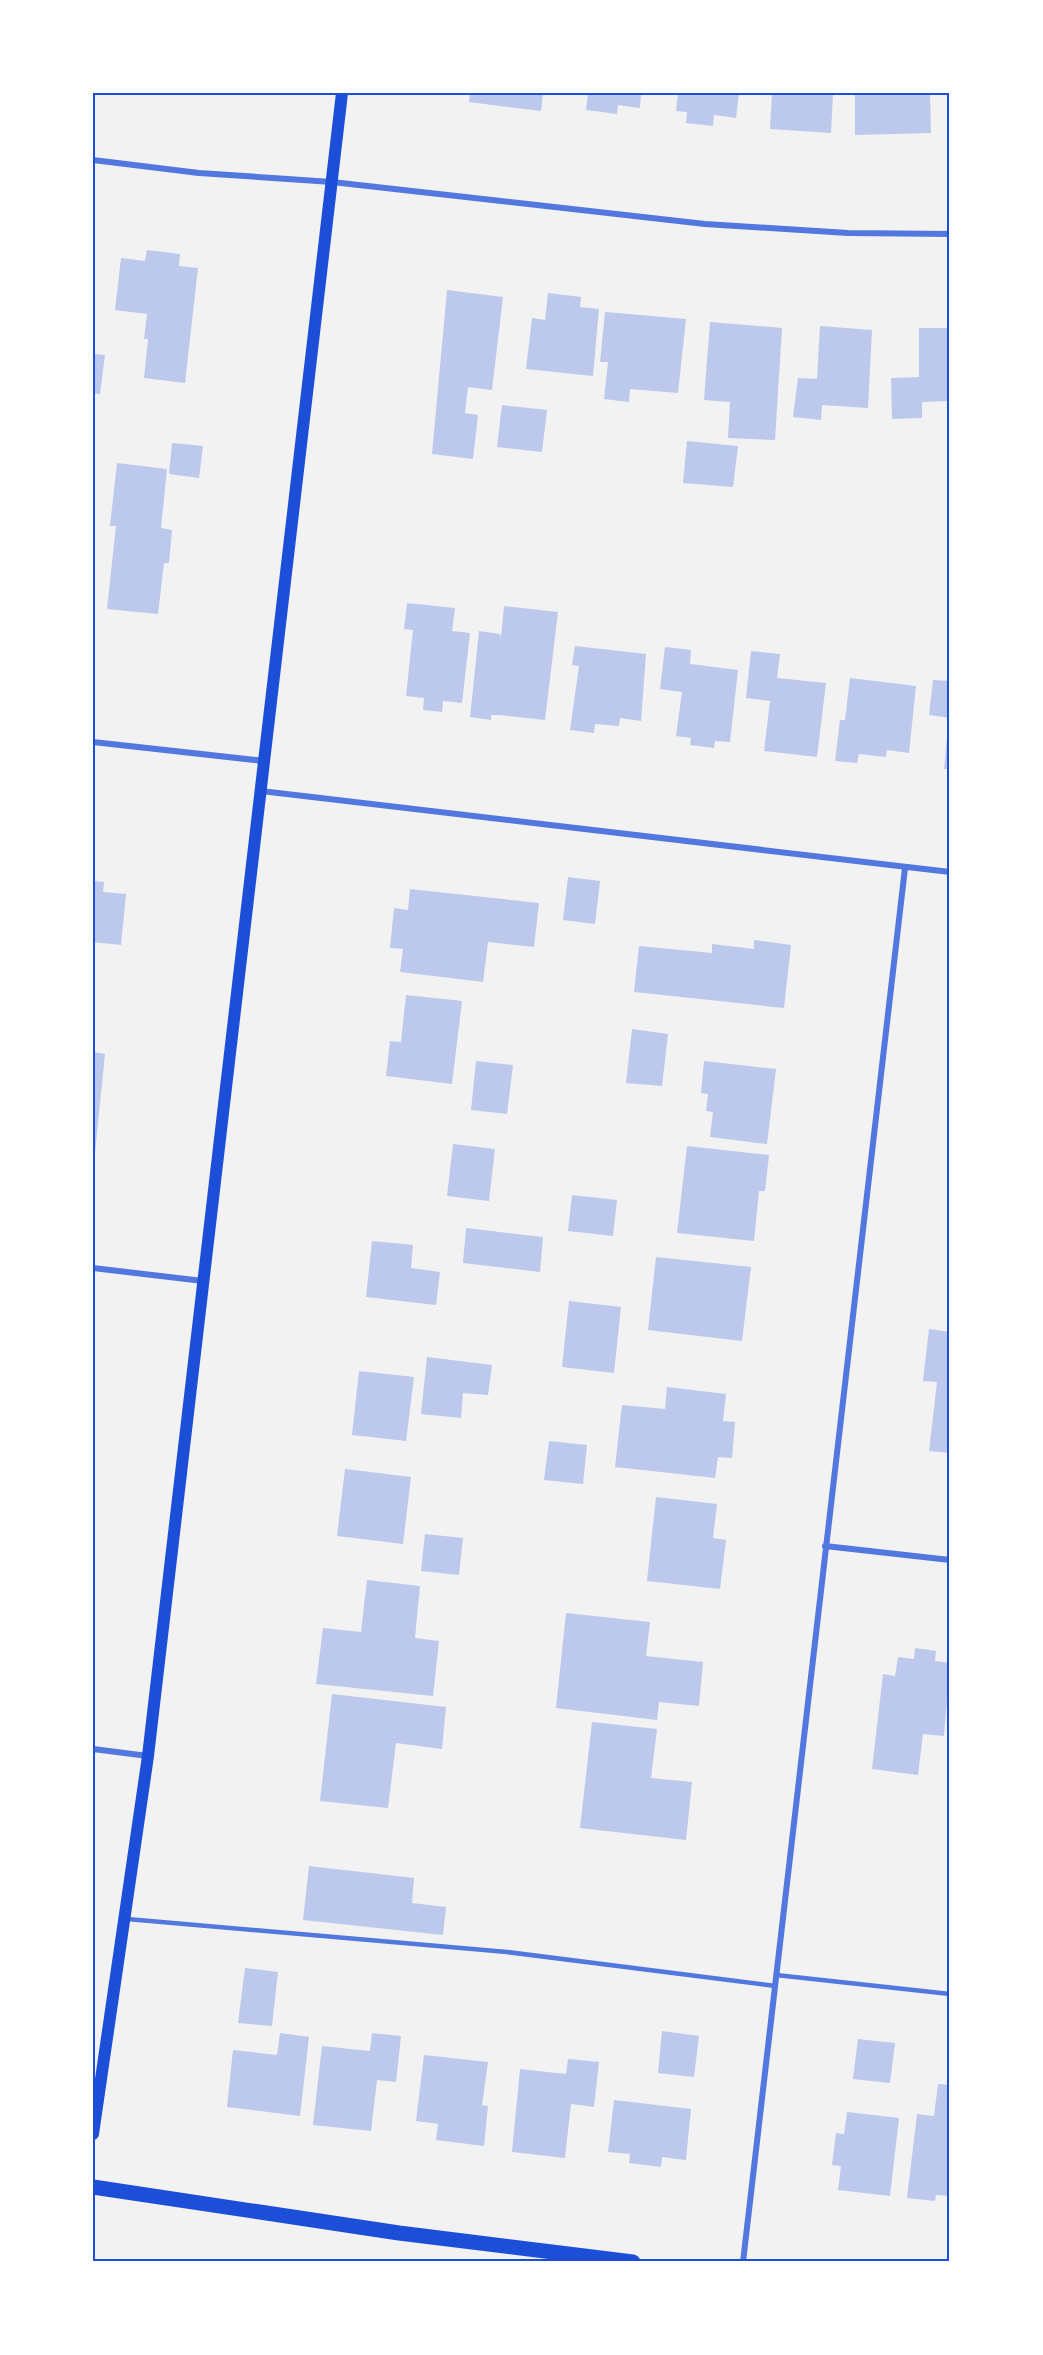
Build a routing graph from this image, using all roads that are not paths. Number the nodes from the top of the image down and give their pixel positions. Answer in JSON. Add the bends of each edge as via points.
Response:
{"nodes":[{"id":1,"x":342,"y":93,"type":"edge"},
{"id":2,"x":93,"y":160,"type":"edge"},
{"id":3,"x":332,"y":182,"type":"junction"},
{"id":4,"x":950,"y":234,"type":"edge"},
{"id":5,"x":93,"y":741,"type":"edge"},
{"id":6,"x":264,"y":761,"type":"junction"},
{"id":7,"x":261,"y":791,"type":"junction"},
{"id":8,"x":905,"y":868,"type":"junction"},
{"id":9,"x":950,"y":872,"type":"edge"},
{"id":10,"x":93,"y":1268,"type":"edge"},
{"id":11,"x":203,"y":1281,"type":"junction"},
{"id":12,"x":825,"y":1546,"type":"junction"},
{"id":13,"x":950,"y":1560,"type":"edge"},
{"id":14,"x":93,"y":1749,"type":"edge"},
{"id":15,"x":148,"y":1756,"type":"junction"},
{"id":16,"x":124,"y":1918,"type":"junction"},
{"id":17,"x":776,"y":1975,"type":"junction"},
{"id":18,"x":775,"y":1986,"type":"junction"},
{"id":19,"x":950,"y":1994,"type":"edge"},
{"id":20,"x":93,"y":2134,"type":"edge"},
{"id":21,"x":93,"y":2187,"type":"edge"},
{"id":22,"x":633,"y":2262,"type":"edge"},
{"id":23,"x":743,"y":2262,"type":"edge"}],
"edges":[{"from":1,"to":3,"type":"main road"},
{"from":2,"to":3,"type":"street","via":[[199,173]]},
{"from":3,"to":4,"type":"street","via":[[705,224],[848,233]]},
{"from":3,"to":6,"type":"main road"},
{"from":5,"to":6,"type":"street"},
{"from":6,"to":7,"type":"main road"},
{"from":7,"to":8,"type":"street"},
{"from":7,"to":11,"type":"main road"},
{"from":8,"to":9,"type":"street"},
{"from":8,"to":12,"type":"street"},
{"from":10,"to":11,"type":"street"},
{"from":11,"to":15,"type":"main road"},
{"from":12,"to":13,"type":"street"},
{"from":12,"to":17,"type":"street"},
{"from":14,"to":15,"type":"street"},
{"from":15,"to":16,"type":"main road"},
{"from":16,"to":18,"type":"lane","via":[[496,1951]]},
{"from":16,"to":20,"type":"main road"},
{"from":17,"to":18,"type":"street"},
{"from":17,"to":19,"type":"lane"},
{"from":18,"to":23,"type":"street"},
{"from":21,"to":22,"type":"main road","via":[[399,2233]]}]}
